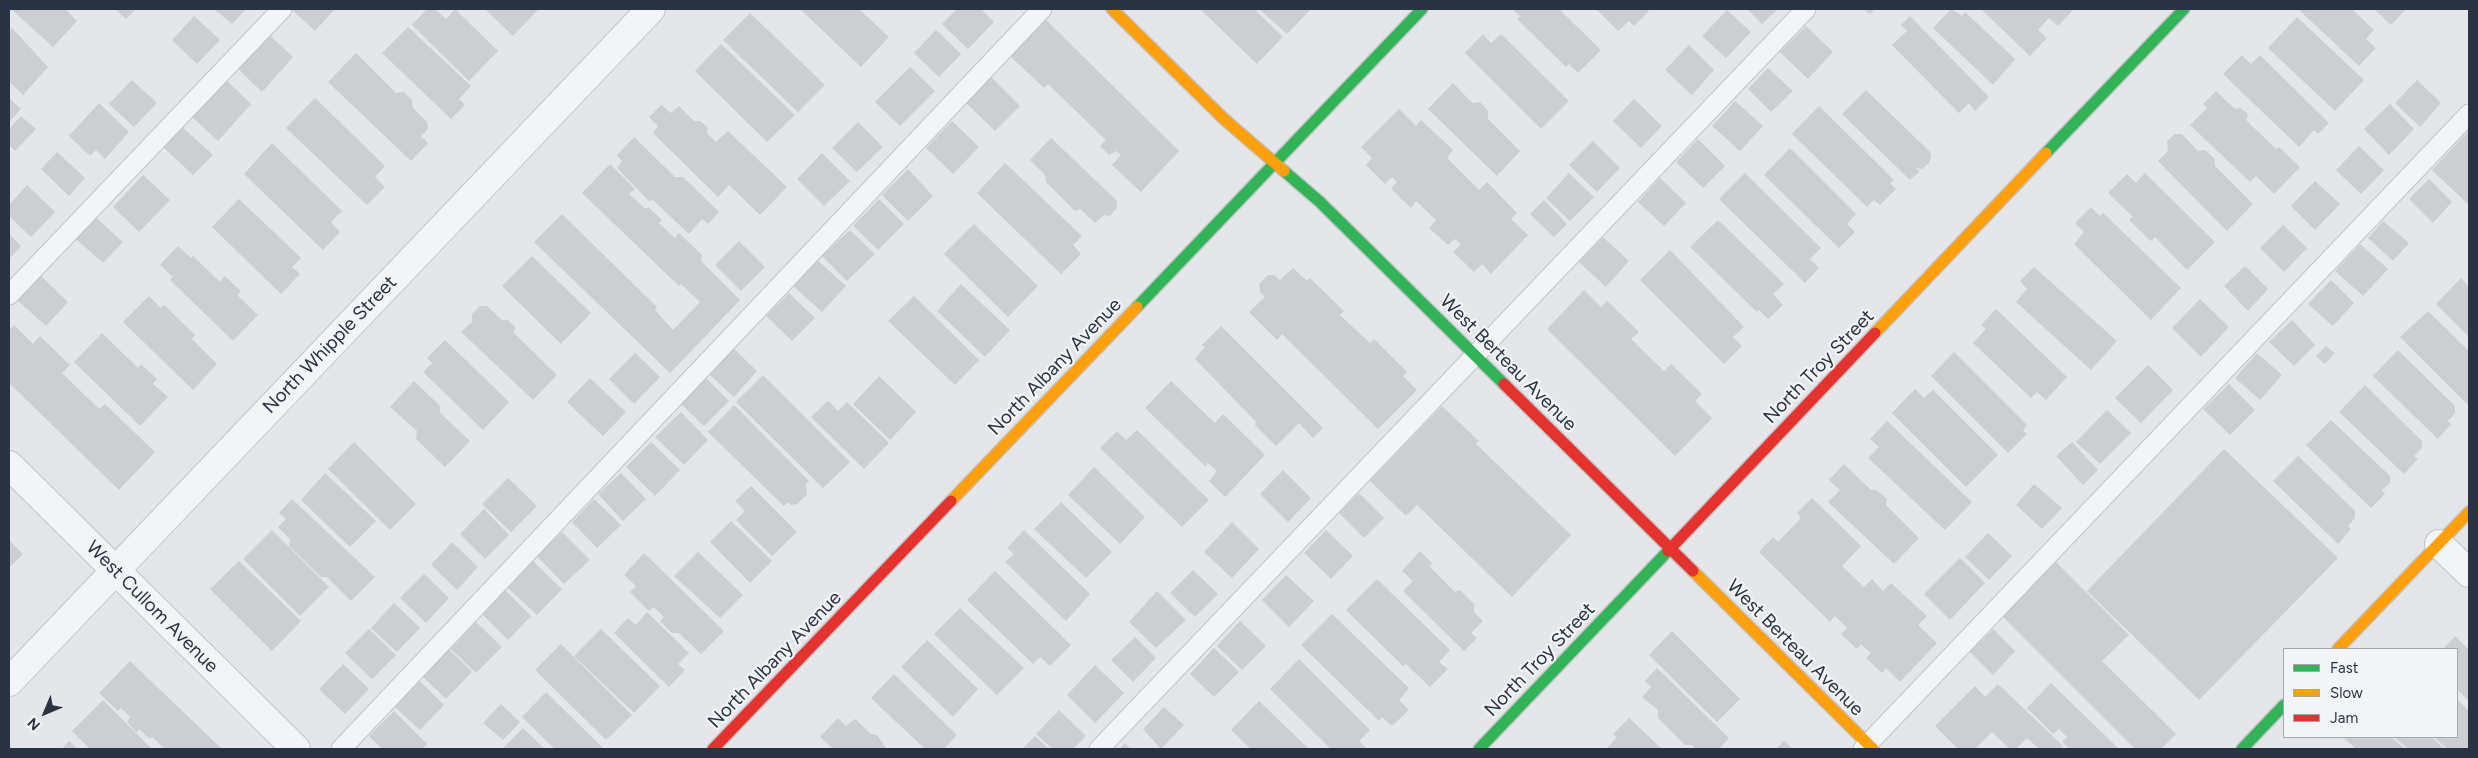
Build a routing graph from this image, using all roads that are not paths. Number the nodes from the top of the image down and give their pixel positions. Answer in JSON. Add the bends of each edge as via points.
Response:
{"nodes":[{"id":1,"x":282,"y":9,"type":"edge"},
{"id":2,"x":651,"y":9,"type":"edge"},
{"id":3,"x":1042,"y":9,"type":"edge"},
{"id":4,"x":1112,"y":9,"type":"edge"},
{"id":5,"x":1422,"y":9,"type":"edge"},
{"id":6,"x":1806,"y":9,"type":"edge"},
{"id":7,"x":2184,"y":9,"type":"edge"},
{"id":8,"x":2469,"y":114,"type":"edge"},
{"id":9,"x":1275,"y":162,"type":"junction"},
{"id":10,"x":9,"y":295,"type":"edge"},
{"id":11,"x":1475,"y":356,"type":"junction"},
{"id":12,"x":9,"y":465,"type":"edge"},
{"id":13,"x":2469,"y":512,"type":"edge"},
{"id":14,"x":2439,"y":544,"type":"junction"},
{"id":15,"x":1670,"y":549,"type":"junction"},
{"id":16,"x":115,"y":571,"type":"junction"},
{"id":17,"x":2469,"y":573,"type":"edge"},
{"id":18,"x":2339,"y":648,"type":"edge"},
{"id":19,"x":9,"y":682,"type":"edge"},
{"id":20,"x":2283,"y":706,"type":"edge"},
{"id":21,"x":1868,"y":748,"type":"edge"},
{"id":22,"x":296,"y":749,"type":"edge"},
{"id":23,"x":341,"y":749,"type":"edge"},
{"id":24,"x":713,"y":749,"type":"edge"},
{"id":25,"x":1099,"y":749,"type":"edge"},
{"id":26,"x":1479,"y":749,"type":"edge"},
{"id":27,"x":2242,"y":749,"type":"edge"}],
"edges":[{"from":1,"to":10,"type":"lane"},
{"from":2,"to":16,"type":"street","name":"North Whipple Street"},
{"from":3,"to":23,"type":"lane"},
{"from":4,"to":9,"type":"street","name":"West Berteau Avenue","via":[[1224,118]]},
{"from":5,"to":9,"type":"street","name":"North Albany Avenue"},
{"from":6,"to":11,"type":"lane"},
{"from":7,"to":15,"type":"street","name":"North Troy Street"},
{"from":8,"to":21,"type":"lane"},
{"from":9,"to":11,"type":"street","name":"West Berteau Avenue","via":[[1320,202]]},
{"from":9,"to":24,"type":"street","name":"North Albany Avenue"},
{"from":11,"to":15,"type":"street","name":"West Berteau Avenue"},
{"from":11,"to":25,"type":"lane"},
{"from":12,"to":16,"type":"street","name":"West Cullom Avenue"},
{"from":13,"to":14,"type":"street"},
{"from":14,"to":17,"type":"street"},
{"from":14,"to":18,"type":"street"},
{"from":15,"to":21,"type":"street","name":"West Berteau Avenue"},
{"from":15,"to":26,"type":"street","name":"North Troy Street"},
{"from":16,"to":19,"type":"street","name":"North Whipple Street"},
{"from":16,"to":22,"type":"street","name":"West Cullom Avenue"},
{"from":20,"to":27,"type":"street"}]}
